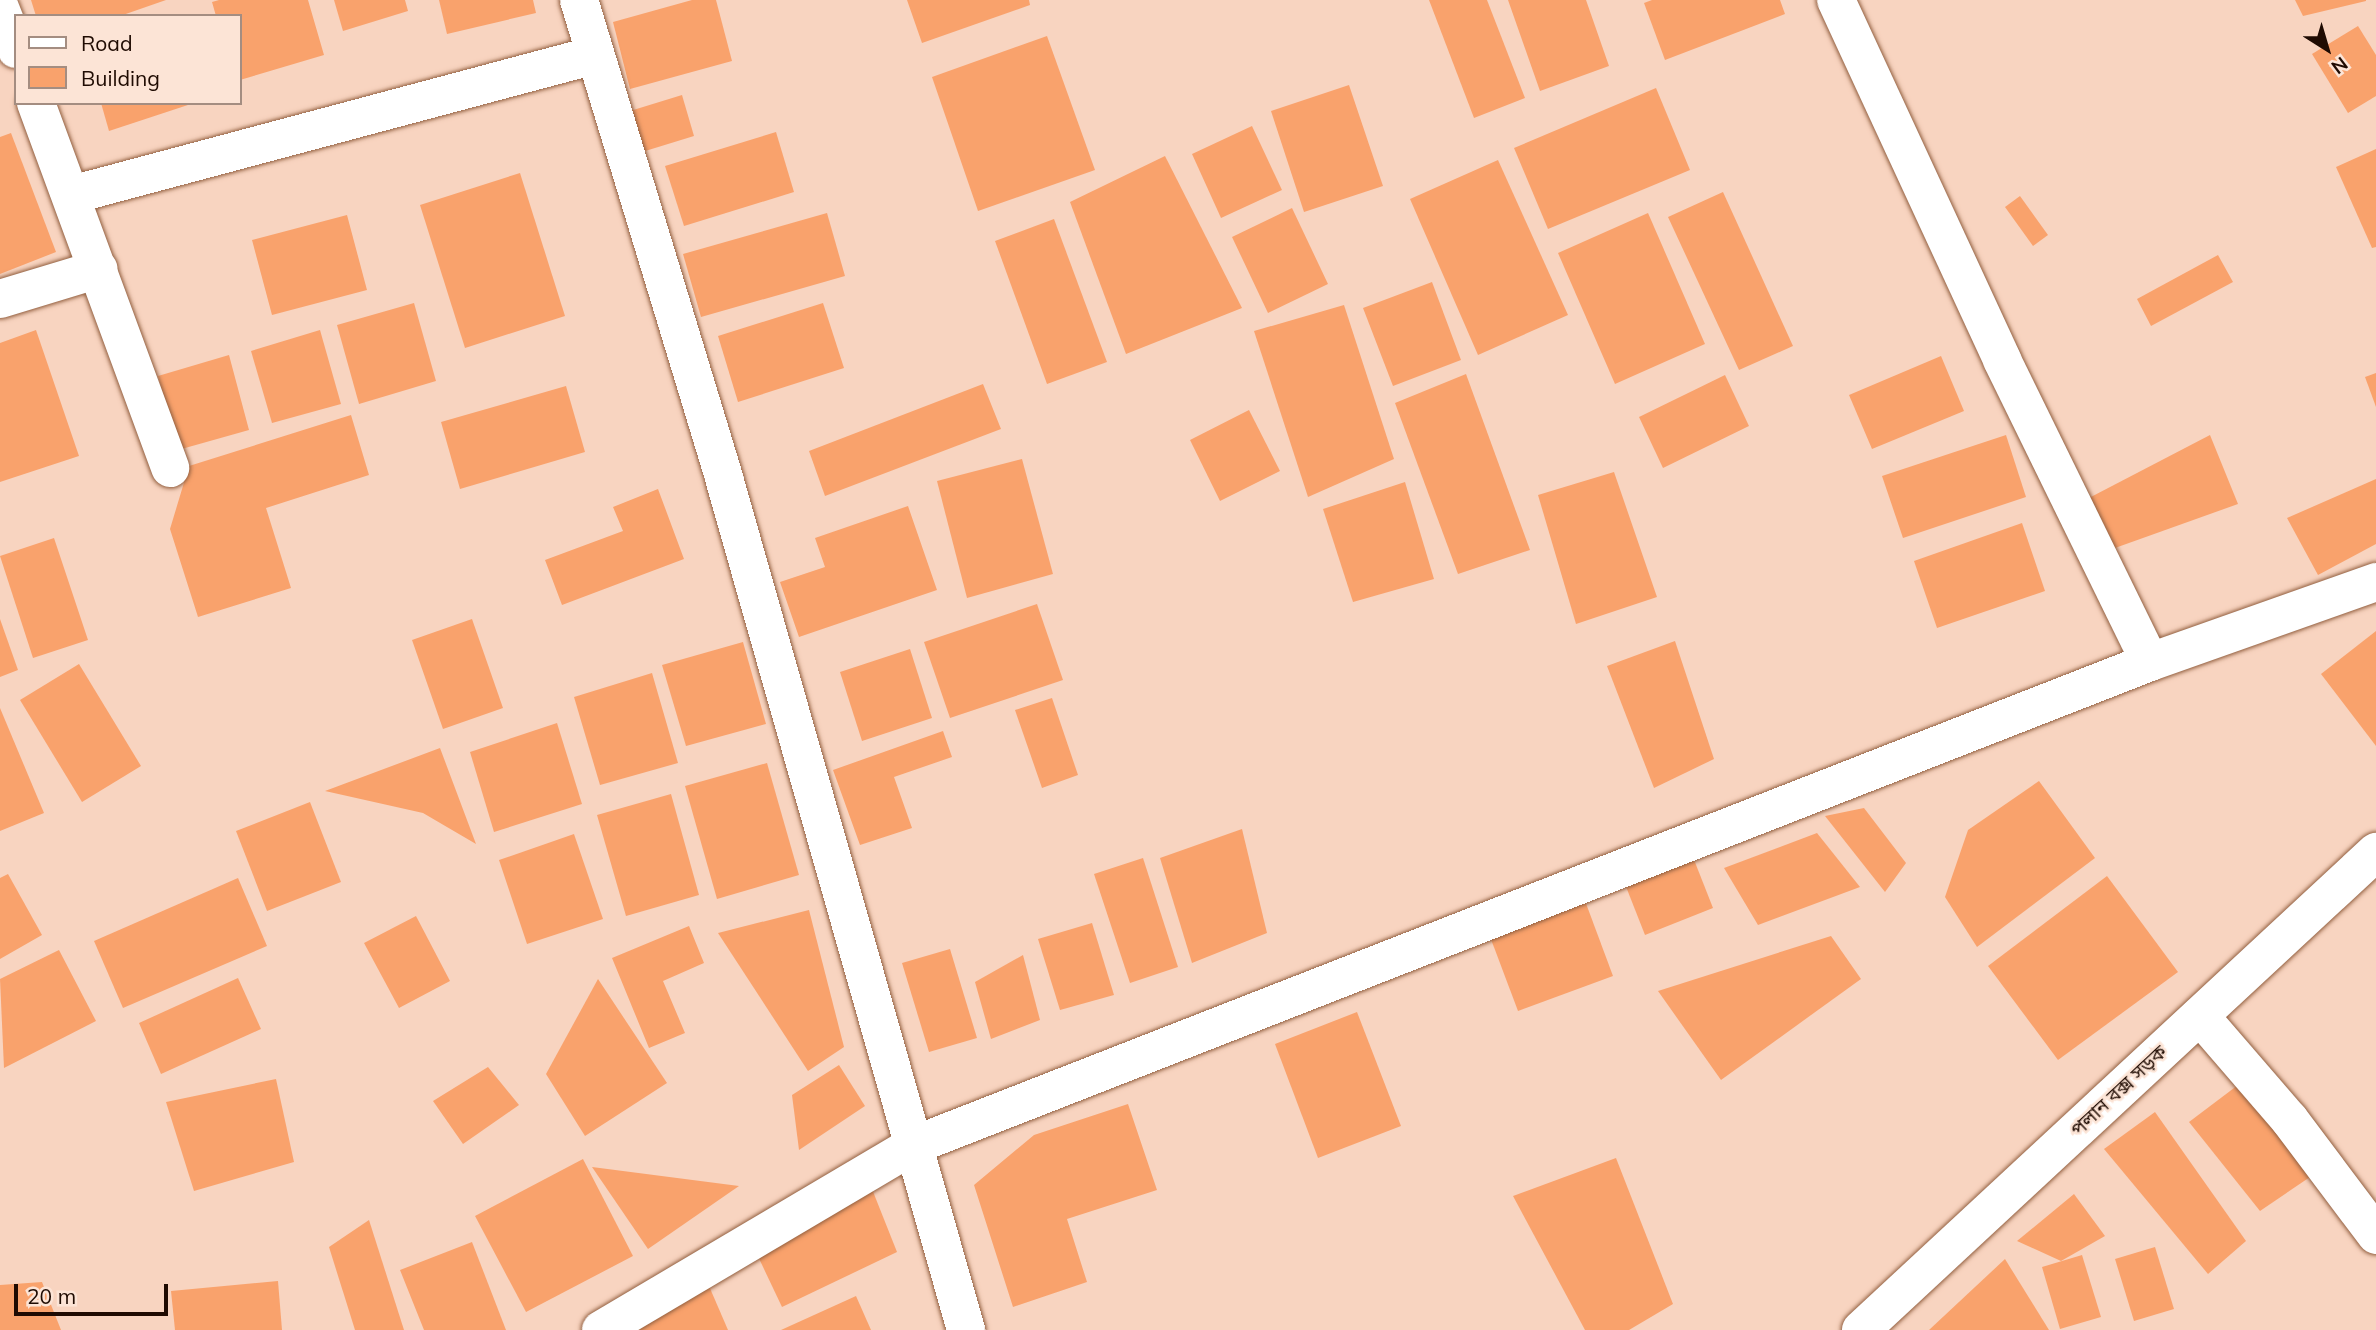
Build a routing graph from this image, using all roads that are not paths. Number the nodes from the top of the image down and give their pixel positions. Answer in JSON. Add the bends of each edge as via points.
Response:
{"nodes":[{"id":1,"x":579,"y":0,"type":"edge"},
{"id":2,"x":1836,"y":0,"type":"edge"},
{"id":3,"x":0,"y":8,"type":"edge"},
{"id":4,"x":14,"y":44,"type":"edge"},
{"id":5,"x":595,"y":54,"type":"junction"},
{"id":6,"x":37,"y":105,"type":"edge"},
{"id":7,"x":71,"y":195,"type":"junction"},
{"id":8,"x":99,"y":269,"type":"junction"},
{"id":9,"x":0,"y":299,"type":"edge"},
{"id":10,"x":170,"y":467,"type":"dead end"},
{"id":11,"x":2376,"y":582,"type":"edge"},
{"id":12,"x":2150,"y":662,"type":"junction"},
{"id":13,"x":2376,"y":852,"type":"edge"},
{"id":14,"x":2200,"y":1016,"type":"junction"},
{"id":15,"x":912,"y":1146,"type":"junction"},
{"id":16,"x":2376,"y":1235,"type":"edge"},
{"id":17,"x":601,"y":1330,"type":"edge"},
{"id":18,"x":966,"y":1330,"type":"edge"},
{"id":19,"x":1861,"y":1330,"type":"edge"}],
"edges":[{"from":1,"to":5,"type":"street"},
{"from":2,"to":12,"type":"street","via":[[2001,360]]},
{"from":3,"to":4,"type":"street"},
{"from":5,"to":7,"type":"street"},
{"from":5,"to":15,"type":"street","via":[[724,478]]},
{"from":6,"to":7,"type":"street"},
{"from":7,"to":8,"type":"street"},
{"from":8,"to":9,"type":"street"},
{"from":8,"to":10,"type":"street"},
{"from":11,"to":12,"type":"street"},
{"from":12,"to":15,"type":"street"},
{"from":13,"to":14,"type":"street","name":"পলান বক্স সড়ক"},
{"from":14,"to":16,"type":"street","via":[[2289,1119]]},
{"from":14,"to":19,"type":"street","name":"পলান বক্স সড়ক"},
{"from":15,"to":17,"type":"street"},
{"from":15,"to":18,"type":"street"}]}
